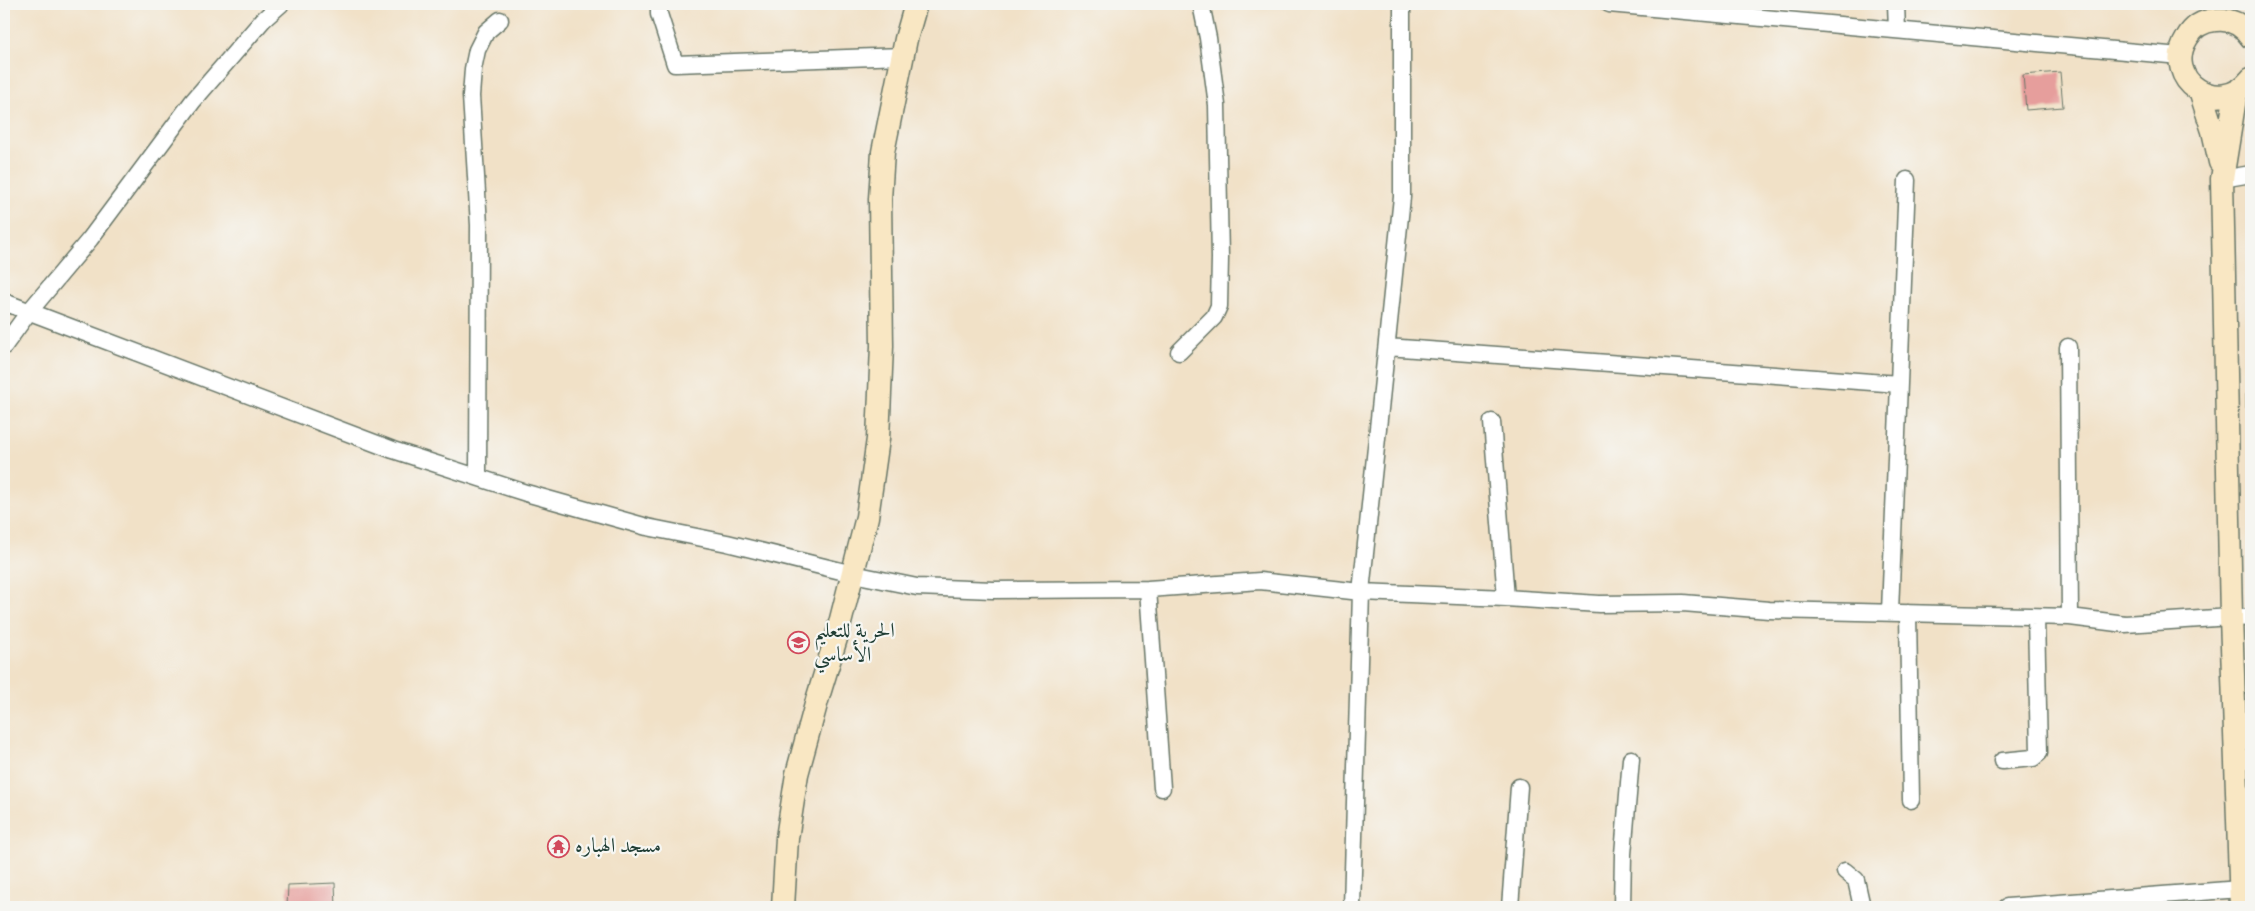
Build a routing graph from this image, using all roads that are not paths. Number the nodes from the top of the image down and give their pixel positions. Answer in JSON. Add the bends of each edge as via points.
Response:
{"nodes":[{"id":1,"x":281,"y":4,"type":"edge"},
{"id":2,"x":659,"y":4,"type":"edge"},
{"id":3,"x":916,"y":4,"type":"edge"},
{"id":4,"x":1201,"y":4,"type":"edge"},
{"id":5,"x":1402,"y":4,"type":"edge"},
{"id":6,"x":1609,"y":4,"type":"edge"},
{"id":7,"x":1896,"y":4,"type":"edge"},
{"id":8,"x":2203,"y":14,"type":"edge"},
{"id":9,"x":500,"y":20,"type":"dead end"},
{"id":10,"x":2240,"y":22,"type":"edge"},
{"id":11,"x":1897,"y":30,"type":"junction"},
{"id":12,"x":903,"y":56,"type":"junction"},
{"id":13,"x":2180,"y":56,"type":"junction"},
{"id":14,"x":2244,"y":85,"type":"edge"},
{"id":15,"x":2200,"y":92,"type":"junction"},
{"id":16,"x":2251,"y":174,"type":"edge"},
{"id":17,"x":2222,"y":175,"type":"junction"},
{"id":18,"x":1907,"y":180,"type":"dead end"},
{"id":19,"x":4,"y":302,"type":"edge"},
{"id":20,"x":28,"y":313,"type":"junction"},
{"id":21,"x":4,"y":346,"type":"edge"},
{"id":22,"x":1387,"y":346,"type":"junction"},
{"id":23,"x":2068,"y":347,"type":"dead end"},
{"id":24,"x":1179,"y":352,"type":"dead end"},
{"id":25,"x":1899,"y":384,"type":"junction"},
{"id":26,"x":1492,"y":422,"type":"dead end"},
{"id":27,"x":478,"y":476,"type":"junction"},
{"id":28,"x":853,"y":574,"type":"junction"},
{"id":29,"x":1148,"y":589,"type":"junction"},
{"id":30,"x":1361,"y":592,"type":"junction"},
{"id":31,"x":1506,"y":598,"type":"junction"},
{"id":32,"x":1890,"y":612,"type":"junction"},
{"id":33,"x":1908,"y":613,"type":"junction"},
{"id":34,"x":2036,"y":617,"type":"junction"},
{"id":35,"x":2070,"y":617,"type":"junction"},
{"id":36,"x":2241,"y":618,"type":"edge"},
{"id":37,"x":1631,"y":759,"type":"dead end"},
{"id":38,"x":2002,"y":761,"type":"dead end"},
{"id":39,"x":1519,"y":787,"type":"dead end"},
{"id":40,"x":1162,"y":788,"type":"dead end"},
{"id":41,"x":1911,"y":800,"type":"dead end"},
{"id":42,"x":1845,"y":871,"type":"dead end"},
{"id":43,"x":2240,"y":898,"type":"edge"},
{"id":44,"x":783,"y":907,"type":"edge"},
{"id":45,"x":1352,"y":907,"type":"edge"},
{"id":46,"x":1510,"y":907,"type":"edge"},
{"id":47,"x":1622,"y":907,"type":"edge"},
{"id":48,"x":1862,"y":907,"type":"edge"},
{"id":49,"x":2007,"y":907,"type":"edge"}],
"edges":[{"from":1,"to":20,"type":"street","via":[[263,20],[193,101],[90,239]]},
{"from":2,"to":12,"type":"street","via":[[659,14],[675,64]]},
{"from":3,"to":12,"type":"street"},
{"from":4,"to":24,"type":"street","via":[[1217,105],[1219,306],[1214,316]]},
{"from":5,"to":22,"type":"street","via":[[1402,197]]},
{"from":6,"to":11,"type":"street"},
{"from":7,"to":11,"type":"street"},
{"from":8,"to":10,"type":"street"},
{"from":8,"to":13,"type":"street","via":[[2183,43]]},
{"from":9,"to":27,"type":"street","via":[[486,32],[477,50],[472,78],[479,225]]},
{"from":11,"to":13,"type":"street"},
{"from":12,"to":28,"type":"street","via":[[883,152],[878,439],[867,517]]},
{"from":13,"to":15,"type":"street","via":[[2185,76]]},
{"from":14,"to":15,"type":"street","via":[[2218,96]]},
{"from":14,"to":17,"type":"street"},
{"from":15,"to":17,"type":"street","via":[[2209,115]]},
{"from":16,"to":17,"type":"street"},
{"from":17,"to":36,"type":"street"},
{"from":18,"to":25,"type":"street"},
{"from":19,"to":20,"type":"street"},
{"from":20,"to":21,"type":"street"},
{"from":20,"to":27,"type":"street","via":[[393,450]]},
{"from":22,"to":25,"type":"street"},
{"from":22,"to":30,"type":"street"},
{"from":23,"to":35,"type":"street"},
{"from":25,"to":32,"type":"street"},
{"from":26,"to":31,"type":"street"},
{"from":27,"to":28,"type":"street","via":[[600,515]]},
{"from":28,"to":29,"type":"street","via":[[917,587]]},
{"from":28,"to":44,"type":"street","via":[[798,774],[787,838]]},
{"from":29,"to":30,"type":"street","via":[[1260,581]]},
{"from":29,"to":40,"type":"street"},
{"from":30,"to":31,"type":"street"},
{"from":30,"to":45,"type":"street"},
{"from":31,"to":32,"type":"street","via":[[1599,604],[1683,603],[1769,610]]},
{"from":32,"to":33,"type":"street"},
{"from":33,"to":34,"type":"street"},
{"from":33,"to":41,"type":"street"},
{"from":34,"to":35,"type":"street"},
{"from":34,"to":38,"type":"street","via":[[2039,753],[2033,758]]},
{"from":35,"to":36,"type":"street","via":[[2125,624]]},
{"from":36,"to":43,"type":"street"},
{"from":37,"to":47,"type":"street"},
{"from":39,"to":46,"type":"street"},
{"from":42,"to":48,"type":"street","via":[[1856,880]]},
{"from":43,"to":49,"type":"street"}]}
